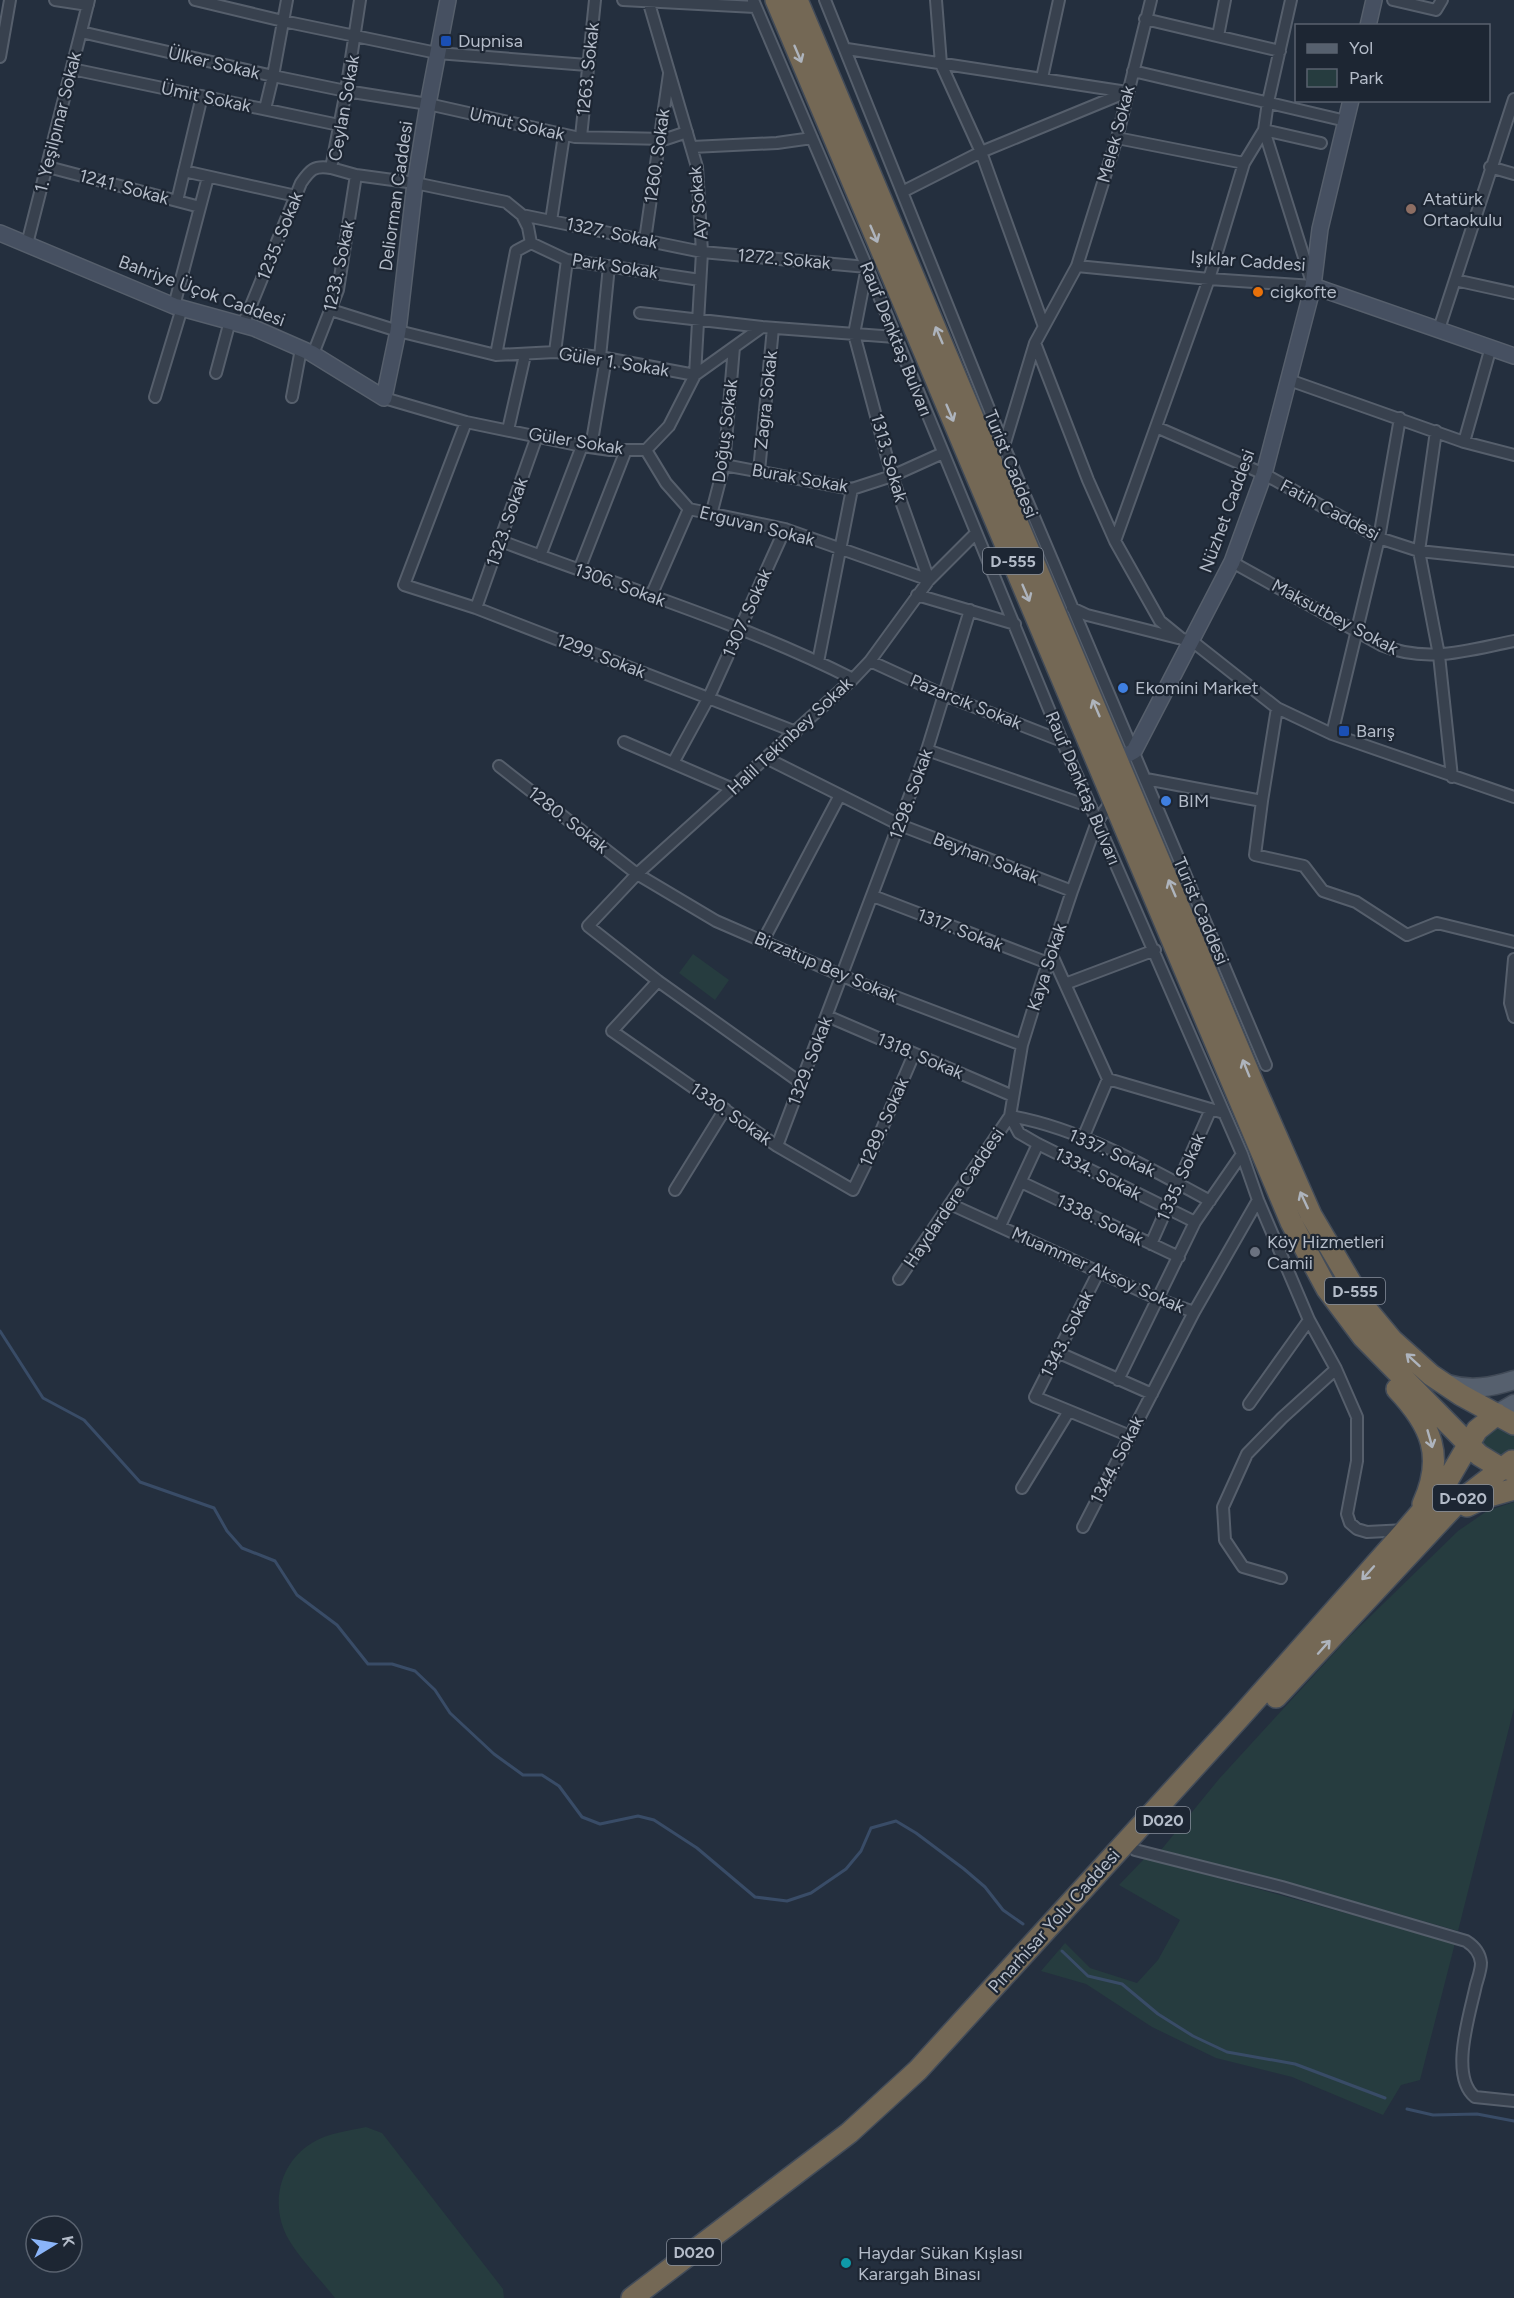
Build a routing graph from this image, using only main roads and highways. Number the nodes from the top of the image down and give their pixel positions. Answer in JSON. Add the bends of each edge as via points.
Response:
{"nodes":[{"id":1,"x":776,"y":0,"type":"edge"},
{"id":2,"x":797,"y":0,"type":"edge"},
{"id":3,"x":1327,"y":1289,"type":"junction"},
{"id":4,"x":1438,"y":1380,"type":"junction"},
{"id":5,"x":1514,"y":1380,"type":"edge"},
{"id":6,"x":1508,"y":1414,"type":"edge"},
{"id":7,"x":1469,"y":1445,"type":"junction"},
{"id":8,"x":1511,"y":1466,"type":"edge"},
{"id":9,"x":1514,"y":1490,"type":"edge"},
{"id":10,"x":1417,"y":1532,"type":"junction"},
{"id":11,"x":633,"y":2298,"type":"edge"},
{"id":12,"x":654,"y":2298,"type":"edge"}],
"edges":[{"from":1,"to":3,"type":"highway","name":"Rauf Denktaş Bulvarı","number":"D-555","one_way":true,"via":[[1291,1222]]},
{"from":4,"to":2,"type":"highway","number":"D-555","one_way":true,"via":[[1380,1326],[1339,1266],[1290,1171],[1221,981]]},
{"from":3,"to":7,"type":"highway","name":"Rauf Denktaş Bulvarı","number":"D-555","via":[[1379,1356]]},
{"from":3,"to":10,"type":"highway","one_way":true,"via":[[1352,1336],[1415,1410],[1432,1441],[1434,1461]]},
{"from":4,"to":5,"type":"main road","via":[[1472,1388]]},
{"from":4,"to":6,"type":"highway","number":"D-555"},
{"from":6,"to":7,"type":"highway","name":"Pınarhisar Yolu Caddesi","via":[[1477,1430]]},
{"from":7,"to":8,"type":"highway","number":"D-555","via":[[1483,1457]]},
{"from":7,"to":10,"type":"highway","name":"Pınarhisar Yolu Caddesi"},
{"from":8,"to":10,"type":"highway","name":"Pınarhisar Yolu Caddesi","number":"D-020"},
{"from":9,"to":10,"type":"highway","via":[[1472,1503]]},
{"from":10,"to":11,"type":"highway","name":"Pınarhisar Yolu Caddesi","number":"D020","one_way":true,"via":[[1233,1724],[918,2070],[849,2133]]},
{"from":12,"to":10,"type":"highway","name":"Pınarhisar Yolu Caddesi","number":"D020","one_way":true,"via":[[840,2156],[938,2067]]}]}
